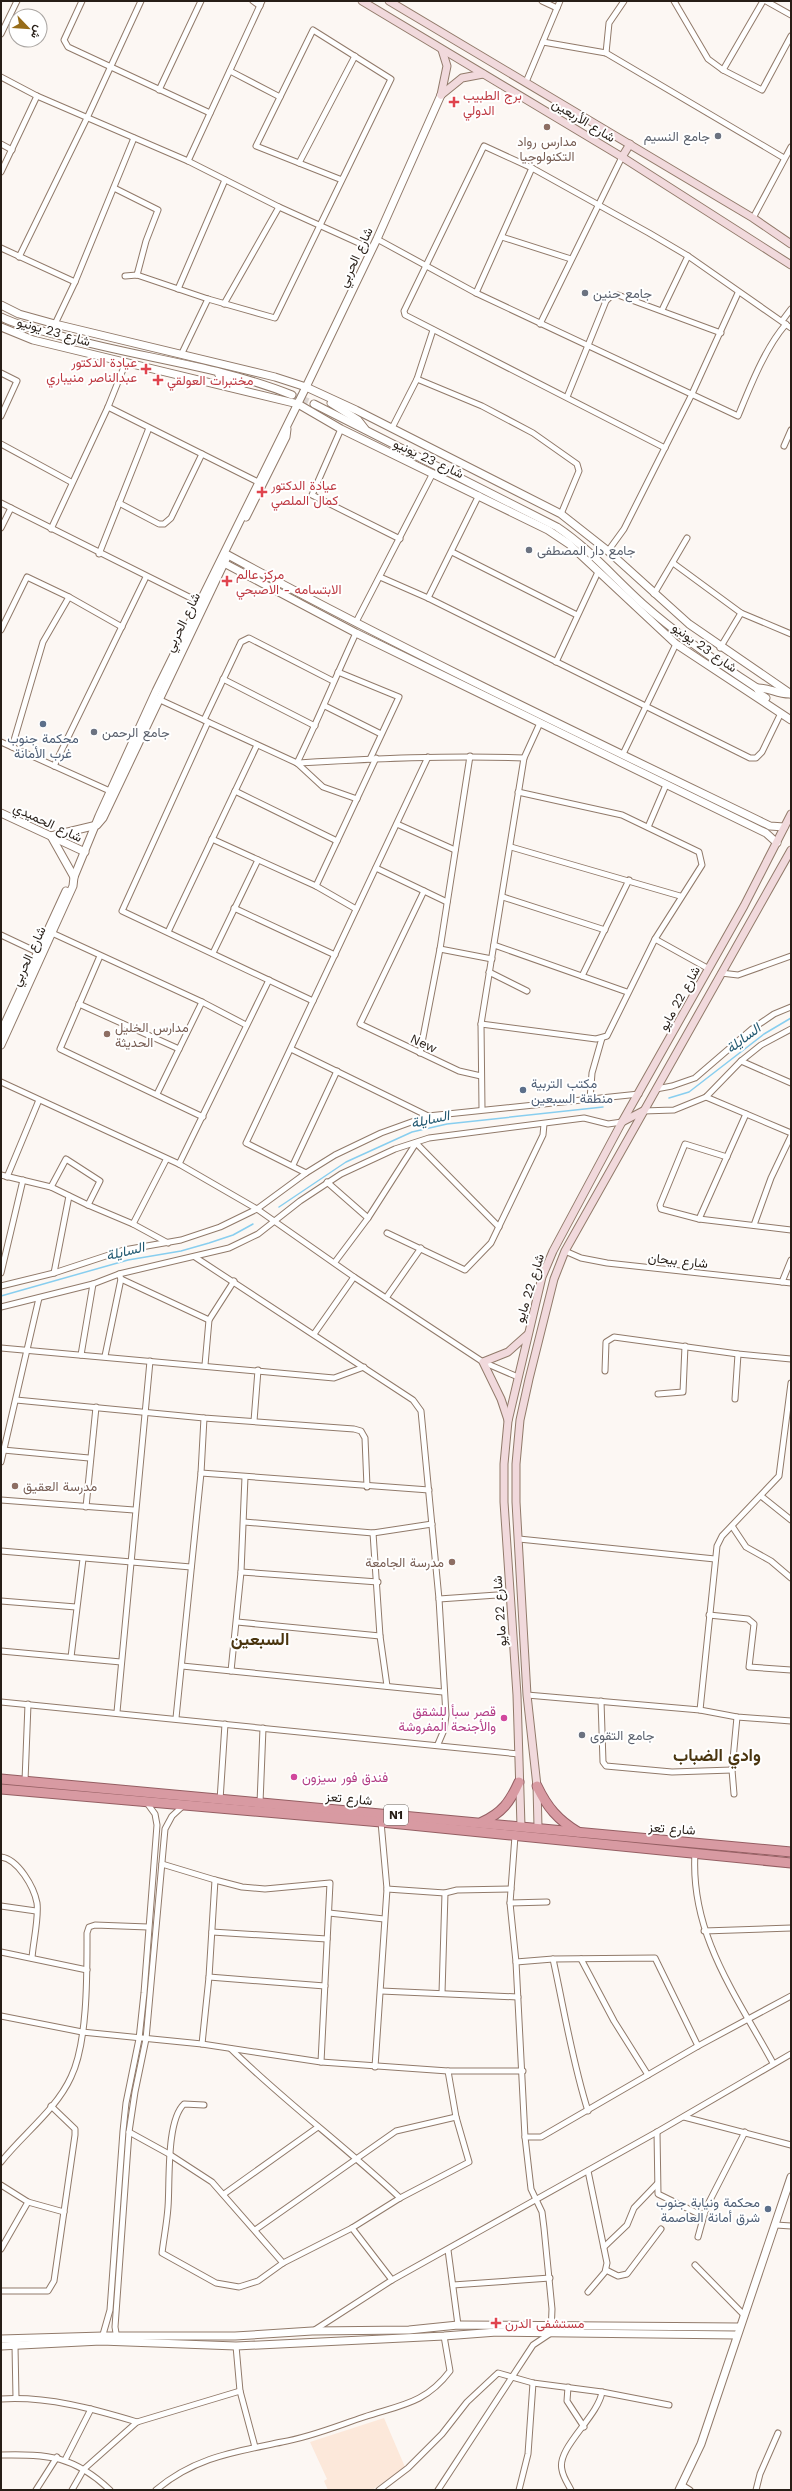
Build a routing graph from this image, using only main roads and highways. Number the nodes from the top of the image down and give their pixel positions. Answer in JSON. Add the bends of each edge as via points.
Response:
{"nodes":[{"id":1,"x":362,"y":1,"type":"edge"},
{"id":2,"x":389,"y":1,"type":"edge"},
{"id":3,"x":442,"y":50,"type":"junction"},
{"id":4,"x":484,"y":74,"type":"junction"},
{"id":5,"x":630,"y":144,"type":"junction"},
{"id":6,"x":622,"y":157,"type":"junction"},
{"id":7,"x":791,"y":244,"type":"edge"},
{"id":8,"x":791,"y":265,"type":"edge"},
{"id":9,"x":791,"y":814,"type":"edge"},
{"id":10,"x":791,"y":850,"type":"edge"},
{"id":11,"x":656,"y":1089,"type":"junction"},
{"id":12,"x":639,"y":1094,"type":"junction"},
{"id":13,"x":643,"y":1111,"type":"junction"},
{"id":14,"x":622,"y":1122,"type":"junction"},
{"id":15,"x":528,"y":1335,"type":"junction"},
{"id":16,"x":518,"y":1377,"type":"junction"},
{"id":17,"x":529,"y":1379,"type":"junction"},
{"id":18,"x":508,"y":1420,"type":"junction"},
{"id":19,"x":522,"y":1596,"type":"junction"},
{"id":20,"x":510,"y":1597,"type":"junction"},
{"id":21,"x":517,"y":1695,"type":"junction"},
{"id":22,"x":527,"y":1695,"type":"junction"},
{"id":23,"x":1,"y":1779,"type":"edge"},
{"id":24,"x":519,"y":1782,"type":"junction"},
{"id":25,"x":537,"y":1786,"type":"junction"},
{"id":26,"x":1,"y":1789,"type":"edge"},
{"id":27,"x":481,"y":1822,"type":"junction"},
{"id":28,"x":521,"y":1826,"type":"junction"},
{"id":29,"x":538,"y":1827,"type":"junction"},
{"id":30,"x":581,"y":1834,"type":"junction"},
{"id":31,"x":710,"y":1844,"type":"junction"},
{"id":32,"x":791,"y":1852,"type":"edge"},
{"id":33,"x":709,"y":1854,"type":"junction"},
{"id":34,"x":791,"y":1863,"type":"edge"}],
"edges":[{"from":1,"to":3,"type":"main road","name":"شارع الأربعين"},
{"from":2,"to":5,"type":"main road","name":"شارع الأربعين"},
{"from":3,"to":4,"type":"main road","name":"شارع الأربعين"},
{"from":3,"to":4,"type":"main road","via":[[447,66],[441,95],[462,78]]},
{"from":4,"to":6,"type":"main road","name":"شارع الأربعين"},
{"from":5,"to":6,"type":"main road"},
{"from":5,"to":7,"type":"main road","name":"شارع الأربعين","via":[[753,218]]},
{"from":6,"to":8,"type":"main road","name":"شارع الأربعين"},
{"from":9,"to":12,"type":"main road","name":"شارع 22 مايو"},
{"from":10,"to":11,"type":"main road","name":"شارع 22 مايو"},
{"from":11,"to":12,"type":"main road"},
{"from":11,"to":13,"type":"main road","name":"شارع 22 مايو"},
{"from":12,"to":14,"type":"main road","name":"شارع 22 مايو"},
{"from":13,"to":14,"type":"main road"},
{"from":13,"to":17,"type":"main road","name":"شارع 22 مايو","via":[[565,1251],[554,1279]]},
{"from":14,"to":15,"type":"main road","name":"شارع 22 مايو","via":[[553,1250],[542,1278]]},
{"from":15,"to":16,"type":"main road","name":"شارع 22 مايو"},
{"from":15,"to":18,"type":"main road","via":[[508,1352],[483,1362]]},
{"from":16,"to":17,"type":"main road"},
{"from":16,"to":18,"type":"main road","name":"شارع 22 مايو"},
{"from":17,"to":19,"type":"main road","name":"شارع 22 مايو","via":[[520,1420],[516,1464]]},
{"from":18,"to":20,"type":"main road","name":"شارع 22 مايو","via":[[504,1494]]},
{"from":19,"to":20,"type":"main road"},
{"from":19,"to":22,"type":"main road","name":"شارع 22 مايو"},
{"from":20,"to":21,"type":"main road","name":"شارع 22 مايو"},
{"from":21,"to":22,"type":"main road"},
{"from":21,"to":24,"type":"main road","name":"شارع 22 مايو"},
{"from":22,"to":25,"type":"main road","name":"شارع 22 مايو"},
{"from":23,"to":27,"type":"highway","name":"شارع تعز","number":"N1"},
{"from":24,"to":27,"type":"highway","via":[[512,1800],[502,1811]]},
{"from":24,"to":28,"type":"main road","name":"شارع 22 مايو"},
{"from":25,"to":29,"type":"main road","name":"شارع 22 مايو"},
{"from":25,"to":30,"type":"highway","via":[[555,1816]]},
{"from":26,"to":33,"type":"highway","name":"شارع تعز","number":"N1"},
{"from":27,"to":28,"type":"highway","name":"شارع تعز","number":"N1"},
{"from":28,"to":29,"type":"highway","name":"شارع تعز","number":"N1"},
{"from":29,"to":30,"type":"highway","name":"شارع تعز","number":"N1"},
{"from":30,"to":31,"type":"highway","name":"شارع تعز","number":"N1"},
{"from":31,"to":32,"type":"highway","name":"شارع تعز","number":"N1"},
{"from":31,"to":33,"type":"highway"},
{"from":33,"to":34,"type":"highway","name":"شارع تعز","number":"N1"}]}
